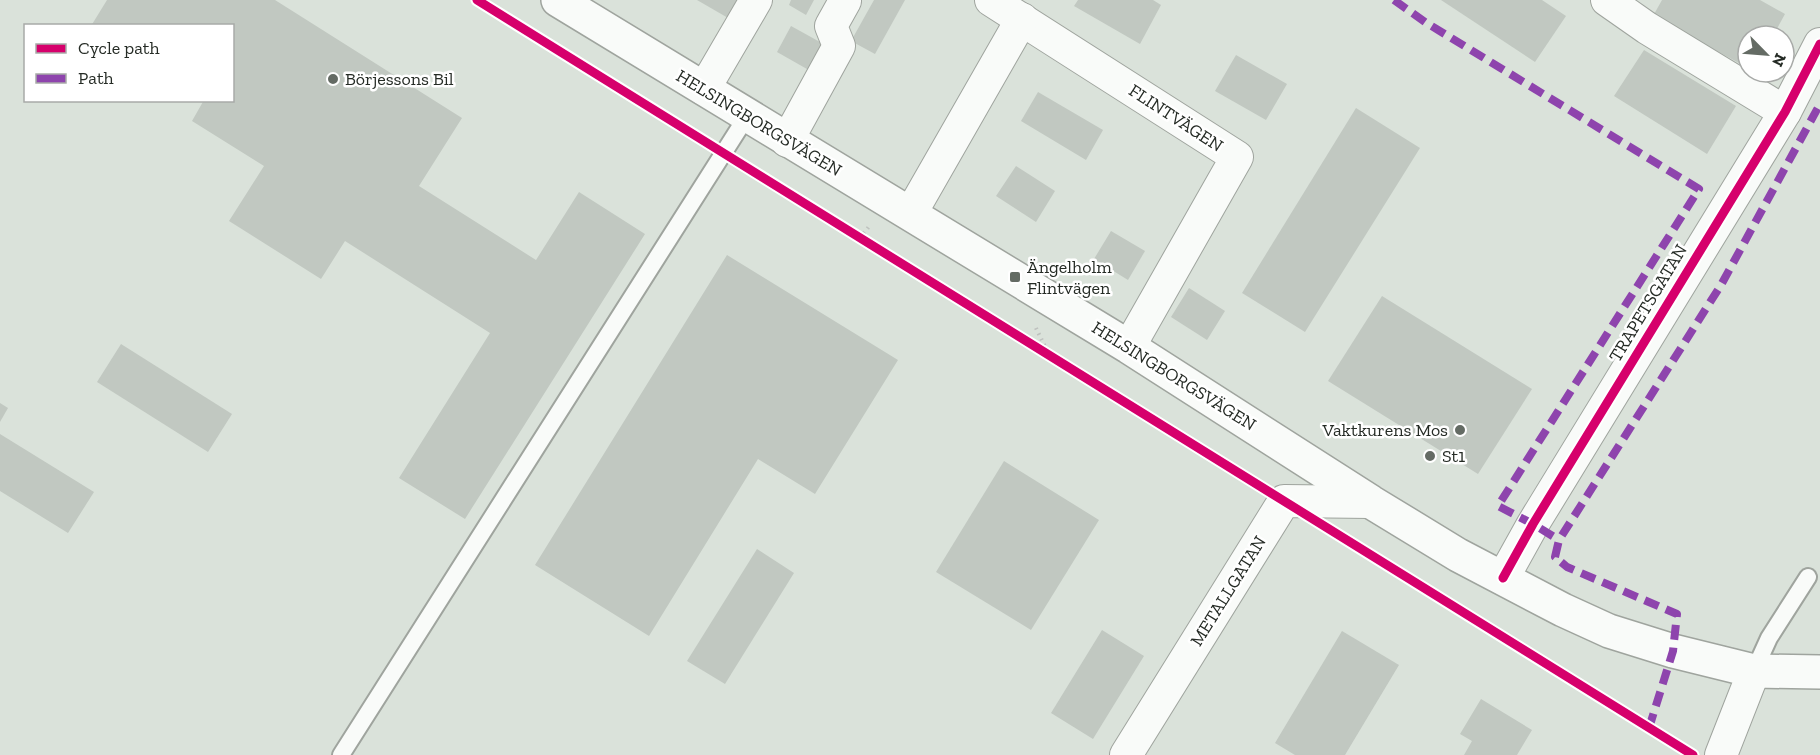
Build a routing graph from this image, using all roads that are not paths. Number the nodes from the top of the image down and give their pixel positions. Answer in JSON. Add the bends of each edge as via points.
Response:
{"nodes":[{"id":1,"x":558,"y":0,"type":"edge"},
{"id":2,"x":756,"y":0,"type":"edge"},
{"id":3,"x":991,"y":0,"type":"edge"},
{"id":4,"x":844,"y":1,"type":"edge"},
{"id":5,"x":1620,"y":4,"type":"edge"},
{"id":6,"x":1022,"y":19,"type":"junction"},
{"id":7,"x":1820,"y":44,"type":"edge"},
{"id":8,"x":704,"y":90,"type":"junction"},
{"id":9,"x":1785,"y":112,"type":"junction"},
{"id":10,"x":747,"y":116,"type":"junction"},
{"id":11,"x":787,"y":141,"type":"junction"},
{"id":12,"x":911,"y":213,"type":"junction"},
{"id":13,"x":1130,"y":347,"type":"junction"},
{"id":14,"x":1371,"y":502,"type":"junction"},
{"id":15,"x":1808,"y":577,"type":"dead end"},
{"id":16,"x":1503,"y":578,"type":"junction"},
{"id":17,"x":1754,"y":671,"type":"junction"},
{"id":18,"x":1820,"y":672,"type":"edge"},
{"id":19,"x":341,"y":755,"type":"edge"},
{"id":20,"x":1126,"y":755,"type":"edge"},
{"id":21,"x":1721,"y":755,"type":"edge"}],
"edges":[{"from":1,"to":8,"type":"main road","name":"HELSINGBORGSVÄGEN"},
{"from":2,"to":8,"type":"street"},
{"from":3,"to":6,"type":"street","name":"FLINTVÄGEN"},
{"from":4,"to":11,"type":"street","via":[[831,26],[839,46]]},
{"from":5,"to":9,"type":"street","via":[[1647,28]]},
{"from":6,"to":12,"type":"street"},
{"from":6,"to":13,"type":"street","name":"FLINTVÄGEN","via":[[1237,157]]},
{"from":7,"to":9,"type":"street","name":"TRAPETSGATAN"},
{"from":8,"to":10,"type":"main road","name":"HELSINGBORGSVÄGEN"},
{"from":9,"to":16,"type":"street","name":"TRAPETSGATAN"},
{"from":10,"to":11,"type":"main road","name":"HELSINGBORGSVÄGEN"},
{"from":10,"to":19,"type":"lane"},
{"from":11,"to":12,"type":"main road","name":"HELSINGBORGSVÄGEN"},
{"from":12,"to":13,"type":"main road","name":"HELSINGBORGSVÄGEN"},
{"from":13,"to":14,"type":"main road","name":"HELSINGBORGSVÄGEN"},
{"from":14,"to":16,"type":"main road","name":"HELSINGBORGSVÄGEN"},
{"from":14,"to":20,"type":"street","name":"METALLGATAN","via":[[1284,501]]},
{"from":15,"to":17,"type":"lane","via":[[1769,638]]},
{"from":16,"to":17,"type":"main road","name":"HELSINGBORGSVÄGEN","via":[[1609,631]]},
{"from":17,"to":18,"type":"main road","name":"HELSINGBORGSVÄGEN"},
{"from":17,"to":21,"type":"street"}]}
